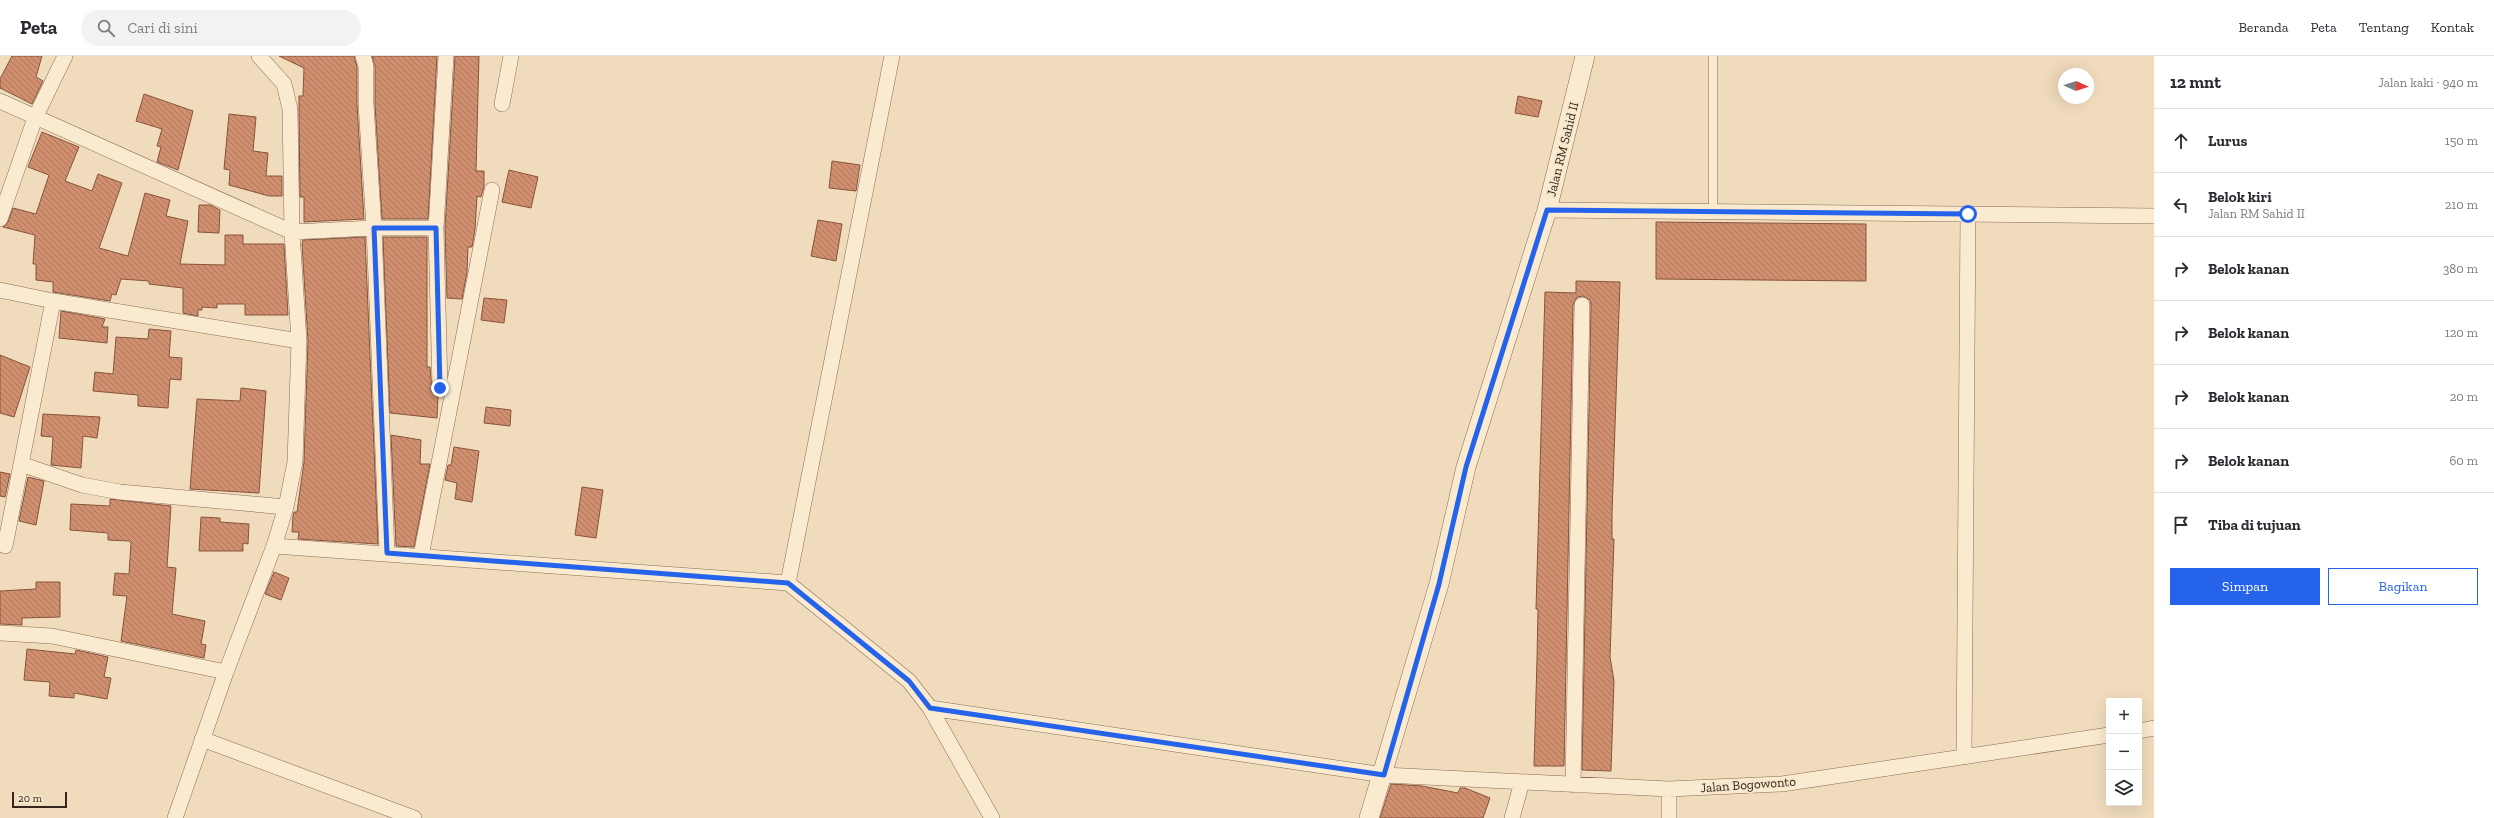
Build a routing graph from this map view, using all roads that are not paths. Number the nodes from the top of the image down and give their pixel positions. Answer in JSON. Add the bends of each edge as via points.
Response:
{"nodes":[{"id":1,"x":65,"y":56,"type":"edge"},
{"id":2,"x":259,"y":56,"type":"edge"},
{"id":3,"x":363,"y":56,"type":"edge"},
{"id":4,"x":446,"y":56,"type":"edge"},
{"id":5,"x":892,"y":56,"type":"edge"},
{"id":6,"x":1585,"y":56,"type":"edge"},
{"id":7,"x":1713,"y":56,"type":"edge"},
{"id":8,"x":507,"y":59,"type":"edge"},
{"id":9,"x":0,"y":101,"type":"edge"},
{"id":10,"x":502,"y":104,"type":"dead end"},
{"id":11,"x":35,"y":118,"type":"junction"},
{"id":12,"x":492,"y":190,"type":"dead end"},
{"id":13,"x":1547,"y":210,"type":"junction"},
{"id":14,"x":1713,"y":210,"type":"junction"},
{"id":15,"x":1968,"y":214,"type":"junction"},
{"id":16,"x":2154,"y":216,"type":"edge"},
{"id":17,"x":0,"y":219,"type":"edge"},
{"id":18,"x":374,"y":228,"type":"junction"},
{"id":19,"x":436,"y":228,"type":"junction"},
{"id":20,"x":292,"y":232,"type":"junction"},
{"id":21,"x":0,"y":290,"type":"edge"},
{"id":22,"x":53,"y":301,"type":"junction"},
{"id":23,"x":1582,"y":305,"type":"dead end"},
{"id":24,"x":299,"y":341,"type":"junction"},
{"id":25,"x":440,"y":388,"type":"dead end"},
{"id":26,"x":21,"y":464,"type":"junction"},
{"id":27,"x":286,"y":507,"type":"junction"},
{"id":28,"x":5,"y":546,"type":"dead end"},
{"id":29,"x":274,"y":546,"type":"junction"},
{"id":30,"x":387,"y":553,"type":"junction"},
{"id":31,"x":421,"y":556,"type":"junction"},
{"id":32,"x":788,"y":583,"type":"junction"},
{"id":33,"x":0,"y":633,"type":"edge"},
{"id":34,"x":226,"y":672,"type":"junction"},
{"id":35,"x":930,"y":708,"type":"junction"},
{"id":36,"x":2154,"y":728,"type":"edge"},
{"id":37,"x":2142,"y":730,"type":"edge"},
{"id":38,"x":2106,"y":735,"type":"edge"},
{"id":39,"x":202,"y":739,"type":"junction"},
{"id":40,"x":1964,"y":757,"type":"junction"},
{"id":41,"x":1384,"y":775,"type":"junction"},
{"id":42,"x":1522,"y":782,"type":"junction"},
{"id":43,"x":1573,"y":785,"type":"junction"},
{"id":44,"x":1669,"y":789,"type":"junction"},
{"id":45,"x":175,"y":818,"type":"edge"},
{"id":46,"x":414,"y":818,"type":"edge"},
{"id":47,"x":992,"y":818,"type":"edge"},
{"id":48,"x":1369,"y":818,"type":"edge"},
{"id":49,"x":1512,"y":818,"type":"edge"},
{"id":50,"x":1669,"y":818,"type":"edge"}],
"edges":[{"from":1,"to":11,"type":"street"},
{"from":2,"to":20,"type":"street","via":[[284,84],[288,96]]},
{"from":3,"to":18,"type":"street","via":[[366,66]]},
{"from":4,"to":19,"type":"street"},
{"from":5,"to":32,"type":"street"},
{"from":6,"to":13,"type":"street","name":"Jalan RM Sahid II"},
{"from":7,"to":14,"type":"lane"},
{"from":8,"to":10,"type":"street"},
{"from":9,"to":11,"type":"street"},
{"from":11,"to":17,"type":"street"},
{"from":11,"to":20,"type":"street"},
{"from":12,"to":31,"type":"street"},
{"from":13,"to":14,"type":"street"},
{"from":13,"to":41,"type":"street","name":"Jalan RM Sahid II","via":[[1466,467],[1439,584]]},
{"from":14,"to":15,"type":"street"},
{"from":15,"to":16,"type":"street"},
{"from":15,"to":40,"type":"street"},
{"from":18,"to":19,"type":"street"},
{"from":18,"to":20,"type":"street"},
{"from":18,"to":30,"type":"street"},
{"from":19,"to":25,"type":"street"},
{"from":20,"to":24,"type":"street"},
{"from":21,"to":22,"type":"street"},
{"from":22,"to":24,"type":"street"},
{"from":22,"to":26,"type":"street"},
{"from":23,"to":43,"type":"street"},
{"from":24,"to":27,"type":"street","via":[[295,462]]},
{"from":26,"to":27,"type":"street","via":[[82,485],[120,492]]},
{"from":26,"to":28,"type":"street"},
{"from":27,"to":29,"type":"street"},
{"from":29,"to":30,"type":"street"},
{"from":29,"to":34,"type":"street"},
{"from":30,"to":31,"type":"street"},
{"from":31,"to":32,"type":"street"},
{"from":32,"to":35,"type":"street","via":[[903,676]]},
{"from":33,"to":34,"type":"street","via":[[52,636]]},
{"from":34,"to":39,"type":"street"},
{"from":35,"to":41,"type":"street","name":"Jalan Bogowonto"},
{"from":35,"to":47,"type":"street"},
{"from":36,"to":37,"type":"street"},
{"from":38,"to":40,"type":"street","name":"Jalan Bogowonto"},
{"from":39,"to":45,"type":"street"},
{"from":39,"to":46,"type":"street"},
{"from":40,"to":44,"type":"street","name":"Jalan Bogowonto","via":[[1782,784]]},
{"from":41,"to":42,"type":"street","name":"Jalan Bogowonto"},
{"from":41,"to":48,"type":"street","name":"Jalan RM Sahid II"},
{"from":42,"to":43,"type":"street","name":"Jalan Bogowonto"},
{"from":42,"to":49,"type":"street"},
{"from":43,"to":44,"type":"street","name":"Jalan Bogowonto"},
{"from":44,"to":50,"type":"street"}]}
